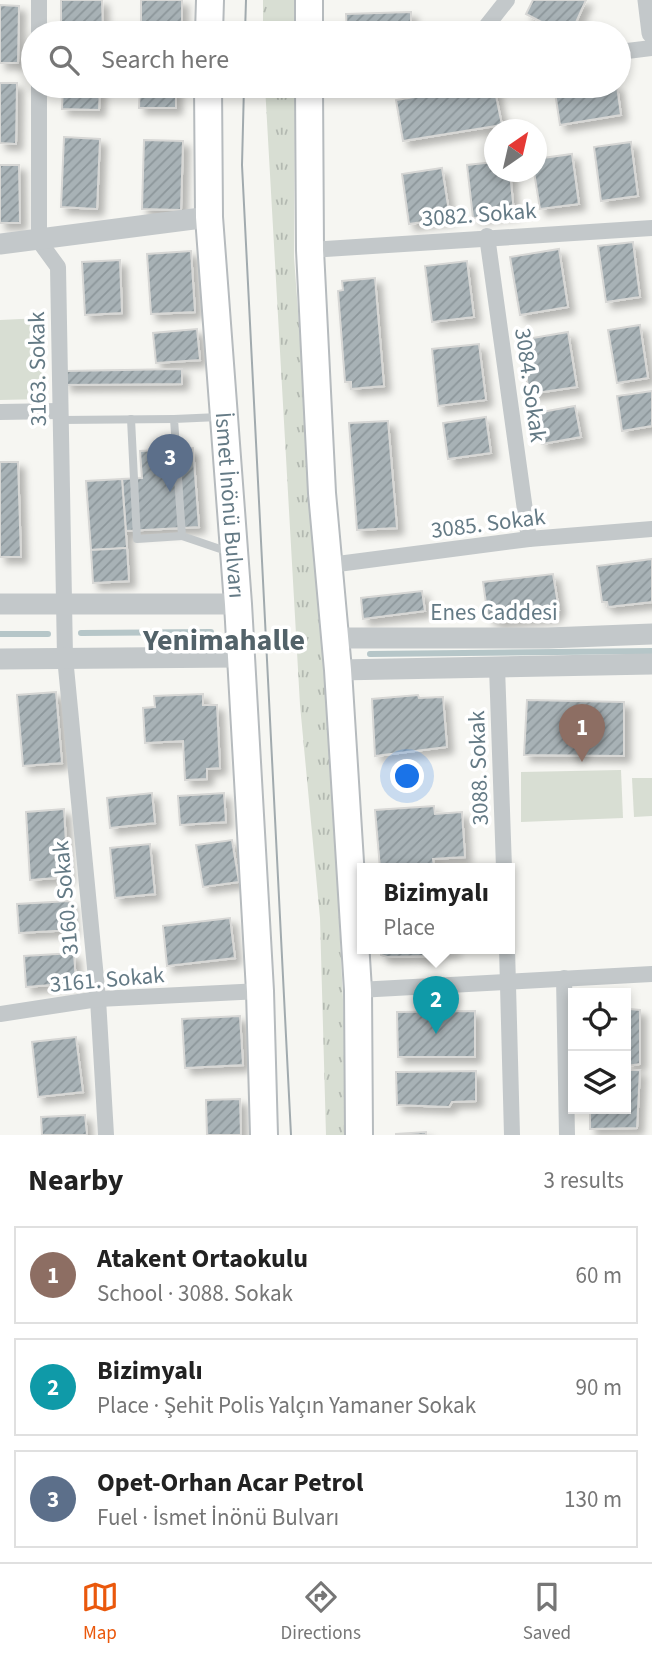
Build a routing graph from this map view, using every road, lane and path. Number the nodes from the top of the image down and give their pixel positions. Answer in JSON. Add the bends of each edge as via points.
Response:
{"nodes":[{"id":1,"x":39,"y":0,"type":"edge"},
{"id":2,"x":210,"y":0,"type":"edge"},
{"id":3,"x":309,"y":0,"type":"edge"},
{"id":4,"x":507,"y":0,"type":"edge"},
{"id":5,"x":648,"y":0,"type":"edge"},
{"id":6,"x":39,"y":21,"type":"edge"},
{"id":7,"x":209,"y":21,"type":"edge"},
{"id":8,"x":309,"y":21,"type":"edge"},
{"id":9,"x":490,"y":21,"type":"edge"},
{"id":10,"x":652,"y":33,"type":"edge"},
{"id":11,"x":652,"y":48,"type":"edge"},
{"id":12,"x":631,"y":51,"type":"edge"},
{"id":13,"x":39,"y":98,"type":"edge"},
{"id":14,"x":208,"y":98,"type":"edge"},
{"id":15,"x":309,"y":98,"type":"edge"},
{"id":16,"x":209,"y":217,"type":"junction"},
{"id":17,"x":652,"y":228,"type":"edge"},
{"id":18,"x":487,"y":236,"type":"junction"},
{"id":19,"x":39,"y":242,"type":"junction"},
{"id":20,"x":0,"y":244,"type":"edge"},
{"id":21,"x":310,"y":250,"type":"junction"},
{"id":22,"x":0,"y":412,"type":"edge"},
{"id":23,"x":60,"y":416,"type":"junction"},
{"id":24,"x":225,"y":417,"type":"junction"},
{"id":25,"x":131,"y":419,"type":"junction"},
{"id":26,"x":174,"y":419,"type":"junction"},
{"id":27,"x":652,"y":529,"type":"edge"},
{"id":28,"x":182,"y":536,"type":"junction"},
{"id":29,"x":529,"y":540,"type":"junction"},
{"id":30,"x":235,"y":554,"type":"junction"},
{"id":31,"x":330,"y":565,"type":"junction"},
{"id":32,"x":0,"y":604,"type":"edge"},
{"id":33,"x":63,"y":604,"type":"junction"},
{"id":34,"x":238,"y":604,"type":"junction"},
{"id":35,"x":652,"y":634,"type":"edge"},
{"id":36,"x":335,"y":638,"type":"junction"},
{"id":37,"x":65,"y":657,"type":"junction"},
{"id":38,"x":239,"y":657,"type":"junction"},
{"id":39,"x":0,"y":659,"type":"edge"},
{"id":40,"x":652,"y":664,"type":"edge"},
{"id":41,"x":497,"y":667,"type":"junction"},
{"id":42,"x":338,"y":670,"type":"junction"},
{"id":43,"x":504,"y":863,"type":"edge"},
{"id":44,"x":508,"y":954,"type":"edge"},
{"id":45,"x":652,"y":974,"type":"edge"},
{"id":46,"x":564,"y":978,"type":"junction"},
{"id":47,"x":509,"y":982,"type":"junction"},
{"id":48,"x":260,"y":990,"type":"junction"},
{"id":49,"x":358,"y":990,"type":"junction"},
{"id":50,"x":98,"y":999,"type":"junction"},
{"id":51,"x":0,"y":1014,"type":"edge"},
{"id":52,"x":106,"y":1135,"type":"edge"},
{"id":53,"x":264,"y":1135,"type":"edge"},
{"id":54,"x":359,"y":1135,"type":"edge"},
{"id":55,"x":512,"y":1135,"type":"edge"},
{"id":56,"x":567,"y":1135,"type":"edge"}],
"edges":[{"from":1,"to":6,"type":"street"},
{"from":2,"to":7,"type":"main road"},
{"from":3,"to":8,"type":"main road"},
{"from":4,"to":9,"type":"street"},
{"from":5,"to":10,"type":"street"},
{"from":11,"to":12,"type":"street"},
{"from":13,"to":19,"type":"street"},
{"from":14,"to":16,"type":"main road","name":"İsmet İnönü Bulvarı"},
{"from":15,"to":21,"type":"main road"},
{"from":16,"to":19,"type":"street"},
{"from":16,"to":24,"type":"main road","name":"İsmet İnönü Bulvarı"},
{"from":17,"to":18,"type":"street","name":"3082. Sokak"},
{"from":18,"to":21,"type":"street","name":"3082. Sokak"},
{"from":18,"to":29,"type":"street","name":"3084. Sokak"},
{"from":19,"to":20,"type":"street"},
{"from":19,"to":23,"type":"street","name":"3163. Sokak","via":[[58,267]]},
{"from":21,"to":31,"type":"main road"},
{"from":22,"to":23,"type":"street"},
{"from":23,"to":25,"type":"lane"},
{"from":23,"to":33,"type":"street","name":"3163. Sokak"},
{"from":24,"to":26,"type":"lane"},
{"from":24,"to":30,"type":"main road","name":"İsmet İnönü Bulvarı"},
{"from":25,"to":26,"type":"lane"},
{"from":25,"to":28,"type":"lane","via":[[137,539]]},
{"from":26,"to":28,"type":"lane"},
{"from":27,"to":29,"type":"street","name":"3085. Sokak"},
{"from":28,"to":30,"type":"lane"},
{"from":29,"to":31,"type":"street","name":"3085. Sokak"},
{"from":30,"to":34,"type":"main road","name":"İsmet İnönü Bulvarı"},
{"from":31,"to":36,"type":"main road"},
{"from":32,"to":33,"type":"street"},
{"from":33,"to":34,"type":"street"},
{"from":33,"to":37,"type":"street","name":"3163. Sokak"},
{"from":34,"to":38,"type":"main road","name":"İsmet İnönü Bulvarı"},
{"from":35,"to":36,"type":"street","name":"Enes Caddesi"},
{"from":36,"to":42,"type":"main road"},
{"from":37,"to":38,"type":"street"},
{"from":37,"to":39,"type":"street"},
{"from":37,"to":50,"type":"street","name":"3160. Sokak"},
{"from":38,"to":48,"type":"main road","name":"İsmet İnönü Bulvarı"},
{"from":40,"to":41,"type":"street"},
{"from":41,"to":42,"type":"street"},
{"from":41,"to":43,"type":"street","name":"3088. Sokak"},
{"from":42,"to":49,"type":"main road"},
{"from":44,"to":47,"type":"street"},
{"from":45,"to":46,"type":"street"},
{"from":46,"to":47,"type":"street"},
{"from":46,"to":56,"type":"street"},
{"from":47,"to":49,"type":"street"},
{"from":47,"to":55,"type":"street"},
{"from":48,"to":50,"type":"street","name":"3161. Sokak"},
{"from":48,"to":53,"type":"main road","name":"İsmet İnönü Bulvarı"},
{"from":49,"to":54,"type":"main road"},
{"from":50,"to":51,"type":"street","name":"3161. Sokak"},
{"from":50,"to":52,"type":"street","name":"3160. Sokak"}]}
